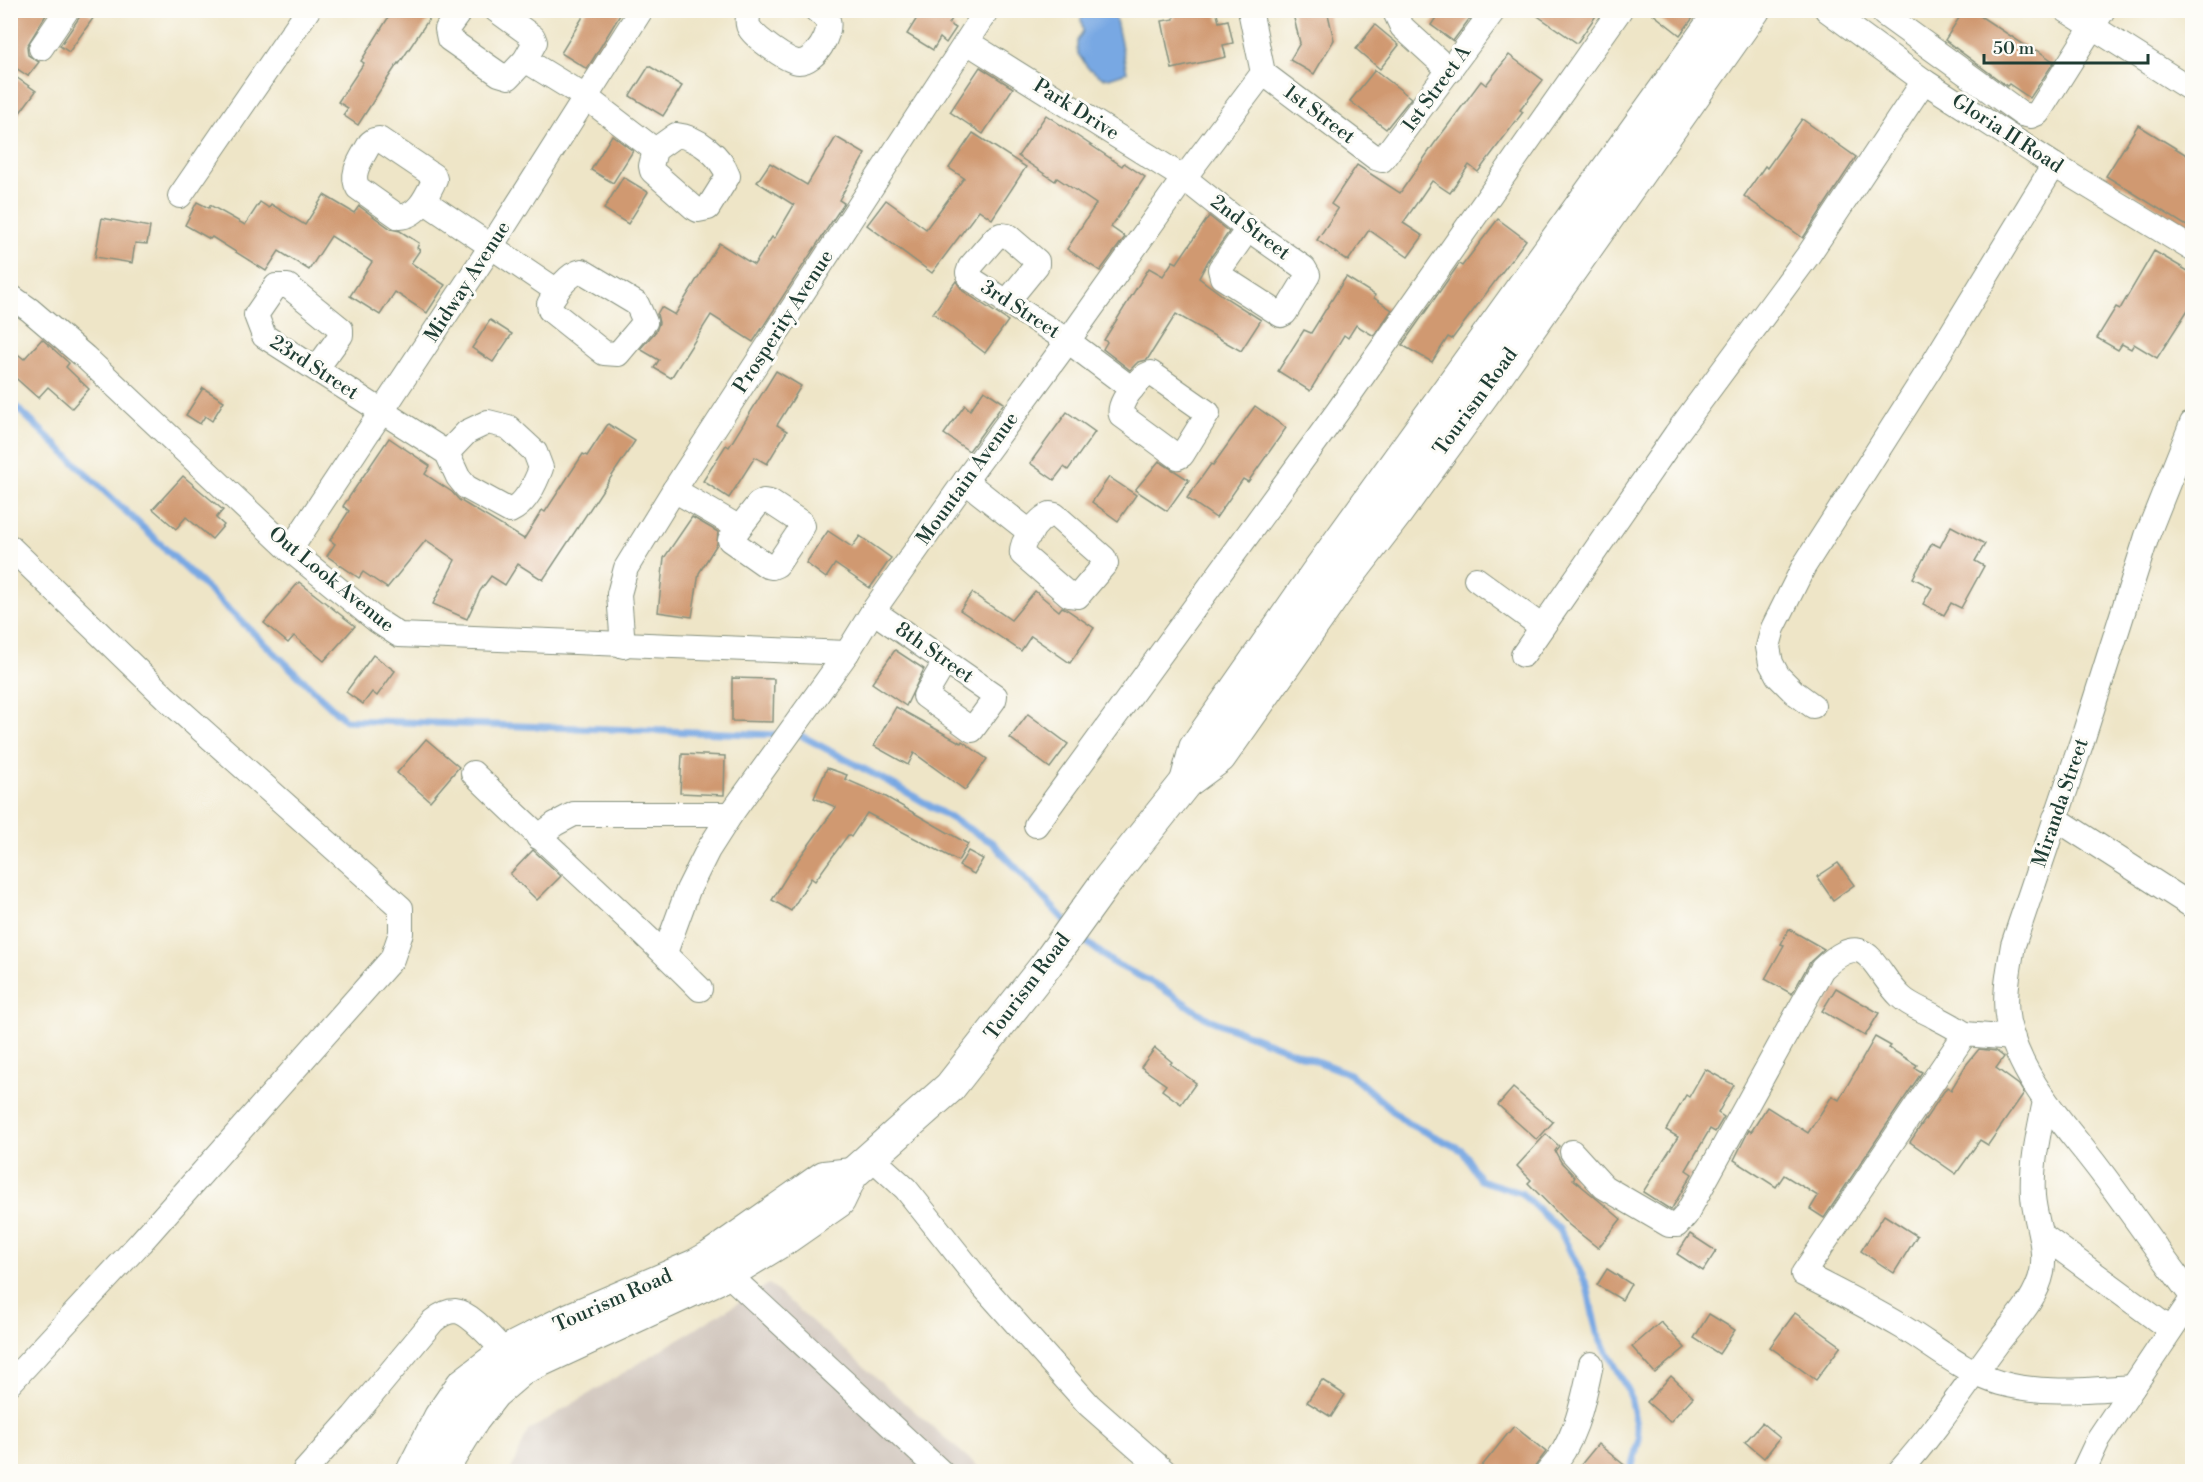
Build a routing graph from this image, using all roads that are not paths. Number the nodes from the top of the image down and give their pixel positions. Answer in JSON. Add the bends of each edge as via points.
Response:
{"nodes":[{"id":1,"x":67,"y":10,"type":"edge"},
{"id":2,"x":309,"y":10,"type":"edge"},
{"id":3,"x":461,"y":10,"type":"edge"},
{"id":4,"x":496,"y":10,"type":"edge"},
{"id":5,"x":641,"y":10,"type":"edge"},
{"id":6,"x":749,"y":10,"type":"edge"},
{"id":7,"x":816,"y":10,"type":"edge"},
{"id":8,"x":987,"y":10,"type":"edge"},
{"id":9,"x":1250,"y":10,"type":"edge"},
{"id":10,"x":1394,"y":10,"type":"edge"},
{"id":11,"x":1494,"y":10,"type":"edge"},
{"id":12,"x":1620,"y":10,"type":"edge"},
{"id":13,"x":1722,"y":10,"type":"edge"},
{"id":14,"x":1754,"y":10,"type":"edge"},
{"id":15,"x":1827,"y":10,"type":"edge"},
{"id":16,"x":2066,"y":10,"type":"edge"},
{"id":17,"x":1884,"y":14,"type":"dead end"},
{"id":18,"x":2097,"y":19,"type":"edge"},
{"id":19,"x":968,"y":42,"type":"junction"},
{"id":20,"x":41,"y":48,"type":"dead end"},
{"id":21,"x":525,"y":60,"type":"junction"},
{"id":22,"x":1450,"y":71,"type":"junction"},
{"id":23,"x":1263,"y":72,"type":"junction"},
{"id":24,"x":1924,"y":81,"type":"junction"},
{"id":25,"x":2193,"y":90,"type":"edge"},
{"id":26,"x":587,"y":98,"type":"junction"},
{"id":27,"x":655,"y":150,"type":"dead end"},
{"id":28,"x":1376,"y":158,"type":"joint"},
{"id":29,"x":2054,"y":165,"type":"junction"},
{"id":30,"x":1184,"y":178,"type":"junction"},
{"id":31,"x":180,"y":196,"type":"dead end"},
{"id":32,"x":424,"y":201,"type":"dead end"},
{"id":33,"x":1248,"y":229,"type":"junction"},
{"id":34,"x":492,"y":245,"type":"junction"},
{"id":35,"x":2193,"y":249,"type":"edge"},
{"id":36,"x":557,"y":291,"type":"dead end"},
{"id":37,"x":10,"y":296,"type":"edge"},
{"id":38,"x":1006,"y":303,"type":"junction"},
{"id":39,"x":1068,"y":341,"type":"junction"},
{"id":40,"x":317,"y":368,"type":"junction"},
{"id":41,"x":1132,"y":388,"type":"dead end"},
{"id":42,"x":383,"y":412,"type":"junction"},
{"id":43,"x":2193,"y":423,"type":"edge"},
{"id":44,"x":447,"y":453,"type":"junction"},
{"id":45,"x":965,"y":481,"type":"junction"},
{"id":46,"x":674,"y":490,"type":"junction"},
{"id":47,"x":738,"y":527,"type":"dead end"},
{"id":48,"x":1031,"y":533,"type":"dead end"},
{"id":49,"x":10,"y":547,"type":"edge"},
{"id":50,"x":291,"y":550,"type":"junction"},
{"id":51,"x":1476,"y":579,"type":"dead end"},
{"id":52,"x":873,"y":611,"type":"junction"},
{"id":53,"x":1542,"y":627,"type":"junction"},
{"id":54,"x":623,"y":646,"type":"junction"},
{"id":55,"x":847,"y":653,"type":"junction"},
{"id":56,"x":1523,"y":654,"type":"dead end"},
{"id":57,"x":945,"y":662,"type":"junction"},
{"id":58,"x":1813,"y":706,"type":"dead end"},
{"id":59,"x":474,"y":773,"type":"dead end"},
{"id":60,"x":1186,"y":782,"type":"junction"},
{"id":61,"x":731,"y":814,"type":"junction"},
{"id":62,"x":2055,"y":818,"type":"junction"},
{"id":63,"x":1036,"y":825,"type":"dead end"},
{"id":64,"x":538,"y":837,"type":"junction"},
{"id":65,"x":2193,"y":906,"type":"edge"},
{"id":66,"x":665,"y":953,"type":"junction"},
{"id":67,"x":700,"y":989,"type":"dead end"},
{"id":68,"x":1965,"y":1034,"type":"junction"},
{"id":69,"x":2013,"y":1038,"type":"junction"},
{"id":70,"x":2045,"y":1101,"type":"junction"},
{"id":71,"x":1572,"y":1152,"type":"dead end"},
{"id":72,"x":861,"y":1165,"type":"junction"},
{"id":73,"x":2042,"y":1235,"type":"junction"},
{"id":74,"x":718,"y":1266,"type":"junction"},
{"id":75,"x":2193,"y":1298,"type":"edge"},
{"id":76,"x":2172,"y":1330,"type":"junction"},
{"id":77,"x":505,"y":1352,"type":"junction"},
{"id":78,"x":1591,"y":1364,"type":"dead end"},
{"id":79,"x":1975,"y":1374,"type":"junction"},
{"id":80,"x":10,"y":1383,"type":"edge"},
{"id":81,"x":2133,"y":1387,"type":"junction"},
{"id":82,"x":304,"y":1472,"type":"edge"},
{"id":83,"x":412,"y":1472,"type":"edge"},
{"id":84,"x":441,"y":1472,"type":"edge"},
{"id":85,"x":941,"y":1472,"type":"edge"},
{"id":86,"x":1164,"y":1472,"type":"edge"},
{"id":87,"x":1548,"y":1472,"type":"edge"},
{"id":88,"x":1899,"y":1472,"type":"edge"},
{"id":89,"x":2083,"y":1472,"type":"edge"}],
"edges":[{"from":1,"to":20,"type":"street"},
{"from":2,"to":31,"type":"street"},
{"from":3,"to":21,"type":"street","via":[[447,29],[449,39],[504,76],[509,77]]},
{"from":4,"to":21,"type":"street","via":[[535,39]]},
{"from":5,"to":26,"type":"street","name":"Midway Avenue"},
{"from":6,"to":7,"type":"street","via":[[750,29],[795,62],[805,61],[821,48],[830,28],[828,20]]},
{"from":8,"to":19,"type":"street","name":"Prosperity Avenue"},
{"from":9,"to":23,"type":"street"},
{"from":10,"to":22,"type":"street","via":[[1402,27]]},
{"from":11,"to":22,"type":"street","name":"1st Street A"},
{"from":12,"to":63,"type":"street","via":[[1338,411]]},
{"from":13,"to":60,"type":"main road","name":"Tourism Road","via":[[1195,748]]},
{"from":14,"to":60,"type":"main road","name":"Tourism Road","via":[[1226,749]]},
{"from":15,"to":24,"type":"street","name":"Gloria II Road"},
{"from":16,"to":18,"type":"street"},
{"from":17,"to":18,"type":"street","via":[[2022,114],[2031,116],[2038,113]]},
{"from":18,"to":25,"type":"street"},
{"from":19,"to":30,"type":"street","name":"Park Drive"},
{"from":19,"to":46,"type":"street","name":"Prosperity Avenue"},
{"from":21,"to":26,"type":"street"},
{"from":22,"to":28,"type":"street","name":"1st Street A","via":[[1389,154],[1382,160]]},
{"from":23,"to":28,"type":"street","name":"1st Street"},
{"from":23,"to":30,"type":"street","name":"Mountain Avenue"},
{"from":24,"to":29,"type":"street","name":"Gloria II Road"},
{"from":24,"to":53,"type":"street","via":[[1809,254],[1676,434]]},
{"from":26,"to":27,"type":"street"},
{"from":26,"to":34,"type":"street","name":"Midway Avenue"},
{"from":29,"to":35,"type":"street","name":"Gloria II Road"},
{"from":29,"to":58,"type":"street","via":[[1804,566],[1773,628],[1768,647],[1771,663],[1778,676]]},
{"from":30,"to":33,"type":"street","name":"2nd Street"},
{"from":30,"to":39,"type":"street","name":"Mountain Avenue"},
{"from":32,"to":34,"type":"street"},
{"from":33,"to":33,"type":"street","name":"2nd Street","via":[[1304,268],[1308,275],[1281,315],[1222,277],[1220,269]]},
{"from":34,"to":36,"type":"street"},
{"from":34,"to":42,"type":"street","name":"Midway Avenue"},
{"from":37,"to":50,"type":"street","name":"Out Look Avenue","via":[[85,357]]},
{"from":38,"to":38,"type":"street","name":"3rd Street","via":[[971,279],[969,273],[969,267],[1001,235],[1008,236],[1036,259],[1037,265]]},
{"from":38,"to":39,"type":"street","name":"3rd Street"},
{"from":39,"to":41,"type":"street","name":"3rd Street"},
{"from":39,"to":45,"type":"street","name":"Mountain Avenue"},
{"from":40,"to":40,"type":"street","name":"23rd Street","via":[[264,336],[256,315],[276,285],[288,286],[341,329],[341,335]]},
{"from":40,"to":42,"type":"street","name":"23rd Street"},
{"from":42,"to":44,"type":"street","name":"23rd Street"},
{"from":42,"to":50,"type":"street","name":"Midway Avenue"},
{"from":43,"to":62,"type":"street","name":"Miranda Street","via":[[2147,536]]},
{"from":44,"to":44,"type":"street","via":[[466,487],[510,511],[519,507],[541,468],[535,452],[508,427],[489,422],[467,432]]},
{"from":45,"to":48,"type":"street"},
{"from":45,"to":52,"type":"street","name":"Mountain Avenue"},
{"from":46,"to":47,"type":"street"},
{"from":46,"to":54,"type":"street","name":"Prosperity Avenue","via":[[626,568],[619,594]]},
{"from":49,"to":80,"type":"street","via":[[166,698],[401,908],[401,933],[392,959]]},
{"from":50,"to":54,"type":"street","name":"Out Look Avenue","via":[[399,635]]},
{"from":51,"to":53,"type":"street"},
{"from":52,"to":55,"type":"street","name":"Mountain Avenue"},
{"from":52,"to":57,"type":"street","name":"8th Street"},
{"from":53,"to":56,"type":"street"},
{"from":54,"to":55,"type":"street","name":"Out Look Avenue"},
{"from":55,"to":61,"type":"street","name":"Mountain Avenue"},
{"from":57,"to":57,"type":"street","name":"8th Street","via":[[994,696],[974,729],[925,696]]},
{"from":59,"to":64,"type":"street"},
{"from":60,"to":72,"type":"main road","name":"Tourism Road","via":[[950,1088]]},
{"from":61,"to":64,"type":"street","via":[[574,814]]},
{"from":61,"to":66,"type":"street","name":"Mountain Avenue","via":[[688,890]]},
{"from":62,"to":65,"type":"street"},
{"from":62,"to":69,"type":"street","name":"Miranda Street","via":[[2013,945],[2007,998]]},
{"from":64,"to":66,"type":"street"},
{"from":66,"to":67,"type":"street"},
{"from":68,"to":69,"type":"street"},
{"from":68,"to":71,"type":"street","via":[[1902,998],[1863,951],[1844,952],[1822,969],[1677,1225],[1669,1225],[1604,1187]]},
{"from":68,"to":79,"type":"street","via":[[1803,1274],[1877,1312]]},
{"from":69,"to":70,"type":"street","name":"Miranda Street"},
{"from":70,"to":73,"type":"street","via":[[2036,1148],[2033,1196]]},
{"from":70,"to":75,"type":"street","name":"Miranda Street"},
{"from":72,"to":74,"type":"main road","name":"Tourism Road","via":[[824,1178]]},
{"from":72,"to":86,"type":"street","via":[[906,1190],[983,1286],[1089,1405]]},
{"from":73,"to":76,"type":"street"},
{"from":73,"to":79,"type":"street","via":[[2042,1271],[2036,1290]]},
{"from":74,"to":77,"type":"main road","name":"Tourism Road","via":[[570,1319]]},
{"from":74,"to":84,"type":"main road","name":"Tourism Road","via":[[522,1369],[494,1393]]},
{"from":74,"to":85,"type":"street"},
{"from":75,"to":76,"type":"street"},
{"from":76,"to":81,"type":"street"},
{"from":77,"to":82,"type":"street","via":[[470,1318],[456,1311],[443,1314]]},
{"from":77,"to":83,"type":"main road","name":"Tourism Road","via":[[462,1385],[440,1417]]},
{"from":78,"to":87,"type":"street","via":[[1581,1413],[1558,1461]]},
{"from":79,"to":81,"type":"street","via":[[2030,1389]]},
{"from":79,"to":88,"type":"street"},
{"from":81,"to":89,"type":"street"}]}
